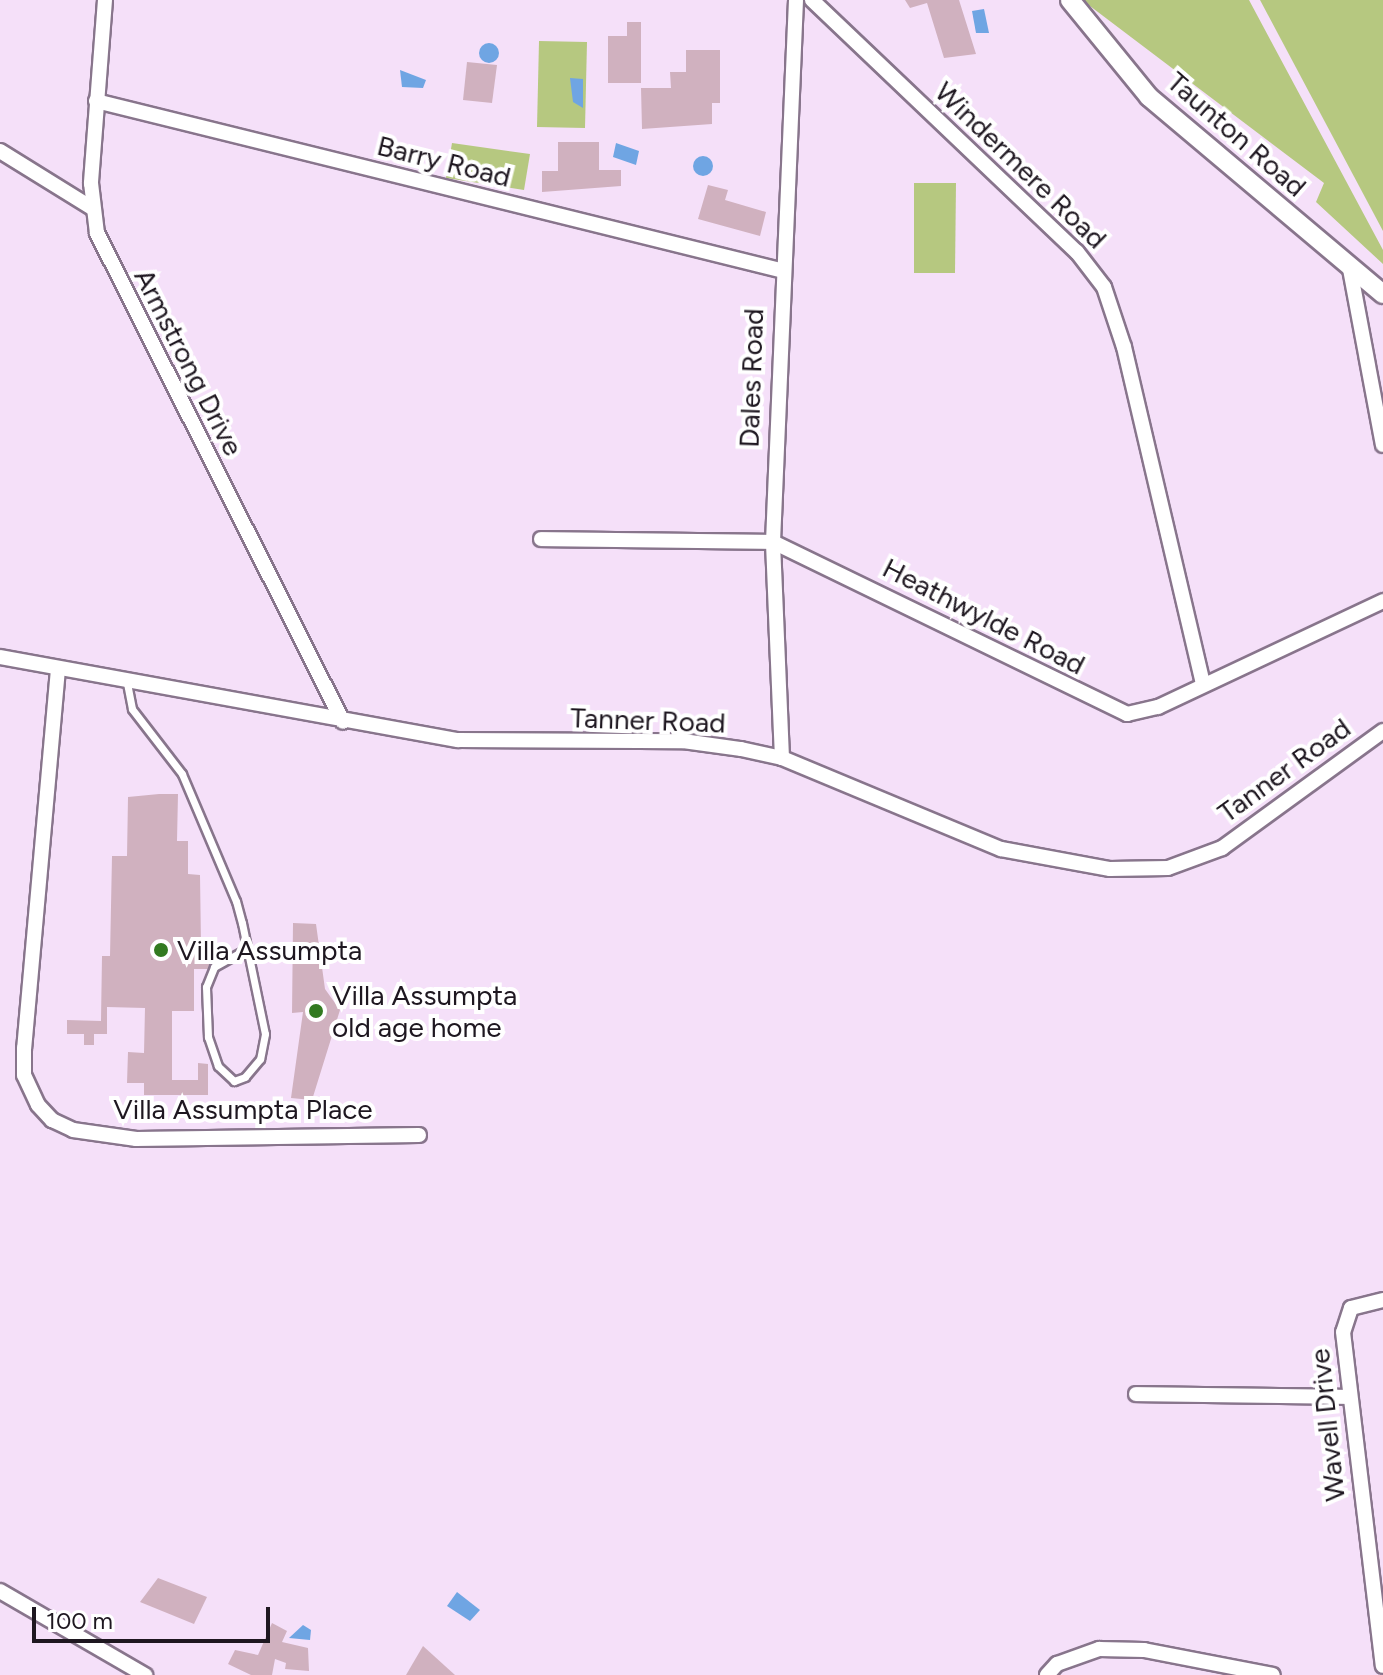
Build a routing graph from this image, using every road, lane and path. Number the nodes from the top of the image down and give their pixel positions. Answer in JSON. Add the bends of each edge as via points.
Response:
{"nodes":[{"id":1,"x":105,"y":0,"type":"edge"},
{"id":2,"x":796,"y":0,"type":"edge"},
{"id":3,"x":812,"y":0,"type":"edge"},
{"id":4,"x":1070,"y":0,"type":"edge"},
{"id":5,"x":96,"y":101,"type":"junction"},
{"id":6,"x":0,"y":151,"type":"edge"},
{"id":7,"x":92,"y":208,"type":"junction"},
{"id":8,"x":1350,"y":269,"type":"junction"},
{"id":9,"x":780,"y":270,"type":"junction"},
{"id":10,"x":1383,"y":294,"type":"edge"},
{"id":11,"x":1383,"y":445,"type":"edge"},
{"id":12,"x":541,"y":539,"type":"dead end"},
{"id":13,"x":773,"y":542,"type":"junction"},
{"id":14,"x":1383,"y":601,"type":"edge"},
{"id":15,"x":0,"y":657,"type":"edge"},
{"id":16,"x":58,"y":669,"type":"junction"},
{"id":17,"x":127,"y":683,"type":"junction"},
{"id":18,"x":1203,"y":683,"type":"junction"},
{"id":19,"x":343,"y":722,"type":"junction"},
{"id":20,"x":1383,"y":731,"type":"edge"},
{"id":21,"x":782,"y":758,"type":"junction"},
{"id":22,"x":246,"y":949,"type":"junction"},
{"id":23,"x":419,"y":1135,"type":"dead end"},
{"id":24,"x":1383,"y":1300,"type":"edge"},
{"id":25,"x":1136,"y":1394,"type":"dead end"},
{"id":26,"x":1348,"y":1397,"type":"junction"},
{"id":27,"x":0,"y":1591,"type":"edge"},
{"id":28,"x":1383,"y":1666,"type":"edge"},
{"id":29,"x":145,"y":1675,"type":"edge"},
{"id":30,"x":1047,"y":1675,"type":"edge"},
{"id":31,"x":1273,"y":1675,"type":"edge"}],
"edges":[{"from":1,"to":5,"type":"street","name":"Armstrong Drive"},
{"from":2,"to":9,"type":"street","name":"Dales Road"},
{"from":3,"to":18,"type":"street","name":"Windermere Road","via":[[1077,252],[1104,287],[1124,347]]},
{"from":4,"to":8,"type":"street","name":"Taunton Road","via":[[1149,97]]},
{"from":5,"to":7,"type":"street","name":"Armstrong Drive"},
{"from":5,"to":9,"type":"street","name":"Barry Road"},
{"from":6,"to":7,"type":"street"},
{"from":7,"to":19,"type":"street","name":"Armstrong Drive","via":[[113,271]]},
{"from":8,"to":10,"type":"street","name":"Taunton Road"},
{"from":8,"to":11,"type":"street"},
{"from":9,"to":13,"type":"street","name":"Dales Road"},
{"from":12,"to":13,"type":"street","name":"Heathwylde Road"},
{"from":13,"to":18,"type":"street","name":"Heathwylde Road","via":[[1119,713],[1142,713]]},
{"from":13,"to":21,"type":"street","name":"Dales Road"},
{"from":14,"to":18,"type":"street","name":"Heathwylde Road"},
{"from":15,"to":16,"type":"street","name":"Tanner Road"},
{"from":16,"to":17,"type":"street","name":"Tanner Road"},
{"from":16,"to":23,"type":"street","name":"Villa Assumpta Place","via":[[24,1048],[24,1075],[38,1105],[52,1120],[73,1130],[136,1139]]},
{"from":17,"to":19,"type":"street","name":"Tanner Road"},
{"from":17,"to":22,"type":"lane","via":[[132,709],[172,755],[194,798],[236,901]]},
{"from":19,"to":21,"type":"street","name":"Tanner Road","via":[[484,743],[683,741]]},
{"from":20,"to":21,"type":"street","name":"Tanner Road","via":[[1222,848],[1168,868],[1144,870],[1076,866],[1001,849]]},
{"from":22,"to":22,"type":"lane","via":[[265,1034],[260,1059],[245,1077],[234,1081],[218,1066],[208,1037],[206,987],[214,967]]},
{"from":24,"to":26,"type":"street","name":"Wavell Drive","via":[[1360,1302],[1347,1318]]},
{"from":25,"to":26,"type":"street"},
{"from":26,"to":28,"type":"street","name":"Wavell Drive"},
{"from":27,"to":29,"type":"street"},
{"from":30,"to":31,"type":"street","via":[[1057,1664],[1099,1649],[1144,1650]]}]}
